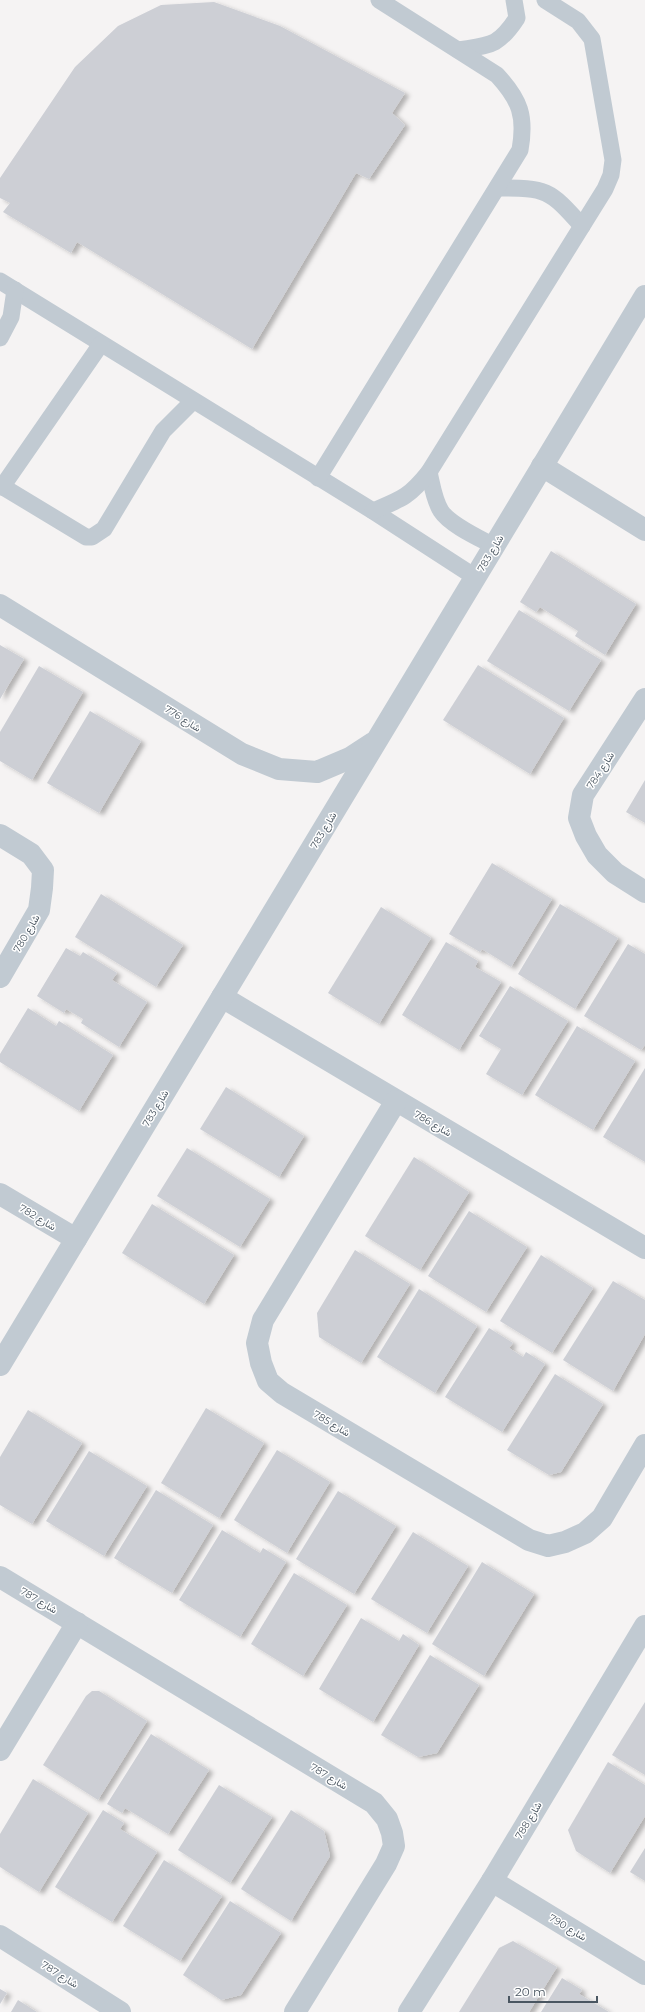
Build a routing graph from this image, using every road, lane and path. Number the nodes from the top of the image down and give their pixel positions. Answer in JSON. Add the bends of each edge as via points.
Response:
{"nodes":[{"id":1,"x":379,"y":0,"type":"edge"},
{"id":2,"x":514,"y":0,"type":"edge"},
{"id":3,"x":545,"y":0,"type":"edge"},
{"id":4,"x":458,"y":50,"type":"junction"},
{"id":5,"x":497,"y":188,"type":"junction"},
{"id":6,"x":582,"y":226,"type":"junction"},
{"id":7,"x":0,"y":281,"type":"edge"},
{"id":8,"x":15,"y":290,"type":"junction"},
{"id":9,"x":645,"y":296,"type":"edge"},
{"id":10,"x":0,"y":338,"type":"edge"},
{"id":11,"x":101,"y":344,"type":"junction"},
{"id":12,"x":194,"y":401,"type":"junction"},
{"id":13,"x":542,"y":466,"type":"junction"},
{"id":14,"x":429,"y":472,"type":"junction"},
{"id":15,"x":318,"y":478,"type":"junction"},
{"id":16,"x":1,"y":486,"type":"edge"},
{"id":17,"x":373,"y":511,"type":"junction"},
{"id":18,"x":645,"y":530,"type":"edge"},
{"id":19,"x":494,"y":546,"type":"junction"},
{"id":20,"x":476,"y":577,"type":"junction"},
{"id":21,"x":0,"y":605,"type":"edge"},
{"id":22,"x":645,"y":699,"type":"edge"},
{"id":23,"x":377,"y":741,"type":"junction"},
{"id":24,"x":0,"y":835,"type":"edge"},
{"id":25,"x":645,"y":892,"type":"edge"},
{"id":26,"x":0,"y":977,"type":"edge"},
{"id":27,"x":222,"y":997,"type":"junction"},
{"id":28,"x":396,"y":1101,"type":"junction"},
{"id":29,"x":0,"y":1194,"type":"edge"},
{"id":30,"x":76,"y":1239,"type":"junction"},
{"id":31,"x":645,"y":1248,"type":"edge"},
{"id":32,"x":0,"y":1365,"type":"edge"},
{"id":33,"x":645,"y":1445,"type":"edge"},
{"id":34,"x":0,"y":1577,"type":"edge"},
{"id":35,"x":77,"y":1624,"type":"junction"},
{"id":36,"x":645,"y":1626,"type":"edge"},
{"id":37,"x":0,"y":1750,"type":"edge"},
{"id":38,"x":492,"y":1881,"type":"junction"},
{"id":39,"x":0,"y":1936,"type":"edge"},
{"id":40,"x":645,"y":1974,"type":"edge"},
{"id":41,"x":120,"y":2012,"type":"edge"},
{"id":42,"x":295,"y":2012,"type":"edge"},
{"id":43,"x":409,"y":2012,"type":"edge"}],
"edges":[{"from":1,"to":4,"type":"lane"},
{"from":2,"to":4,"type":"lane","via":[[517,18],[508,32],[492,44]]},
{"from":3,"to":6,"type":"lane","via":[[578,21],[592,39],[613,160],[611,175],[605,189]]},
{"from":4,"to":5,"type":"lane","via":[[497,75],[511,91],[522,111],[524,131],[520,150]]},
{"from":5,"to":6,"type":"lane","via":[[531,188],[547,192]]},
{"from":5,"to":15,"type":"lane"},
{"from":6,"to":14,"type":"lane"},
{"from":7,"to":8,"type":"lane"},
{"from":8,"to":10,"type":"lane","via":[[11,318]]},
{"from":8,"to":11,"type":"lane"},
{"from":9,"to":13,"type":"street","name":"شارع 783"},
{"from":11,"to":12,"type":"lane"},
{"from":11,"to":16,"type":"lane"},
{"from":12,"to":15,"type":"lane"},
{"from":12,"to":16,"type":"lane","via":[[163,431],[104,528],[92,537],[86,537]]},
{"from":13,"to":18,"type":"street"},
{"from":13,"to":19,"type":"street","name":"شارع 783"},
{"from":14,"to":17,"type":"lane","via":[[414,491]]},
{"from":14,"to":19,"type":"lane","via":[[442,512],[452,522]]},
{"from":15,"to":17,"type":"lane"},
{"from":17,"to":20,"type":"lane"},
{"from":19,"to":20,"type":"street","name":"شارع 783"},
{"from":20,"to":23,"type":"street","name":"شارع 783"},
{"from":21,"to":23,"type":"street","name":"شارع 776","via":[[242,754],[279,769],[317,772],[350,758]]},
{"from":22,"to":25,"type":"street","name":"شارع 784","via":[[583,795],[580,818],[586,836],[597,855],[615,873]]},
{"from":23,"to":27,"type":"street","name":"شارع 783"},
{"from":24,"to":26,"type":"street","name":"شارع 780","via":[[31,854],[43,870],[39,910]]},
{"from":27,"to":28,"type":"street","name":"شارع 786"},
{"from":27,"to":30,"type":"street","name":"شارع 783"},
{"from":28,"to":31,"type":"street","name":"شارع 786"},
{"from":28,"to":33,"type":"street","name":"شارع 785","via":[[263,1320],[257,1344],[268,1381],[282,1393],[529,1540],[548,1546],[585,1533],[602,1518]]},
{"from":29,"to":30,"type":"street","name":"شارع 782"},
{"from":30,"to":32,"type":"street","name":"شارع 783"},
{"from":34,"to":35,"type":"street","name":"شارع 787"},
{"from":35,"to":37,"type":"street"},
{"from":35,"to":42,"type":"street","name":"شارع 787","via":[[374,1804],[387,1819],[394,1846],[386,1864]]},
{"from":36,"to":38,"type":"street","name":"شارع 788"},
{"from":38,"to":40,"type":"street","name":"شارع 790"},
{"from":38,"to":43,"type":"street","name":"شارع 788"},
{"from":39,"to":41,"type":"street","name":"شارع 787"}]}
